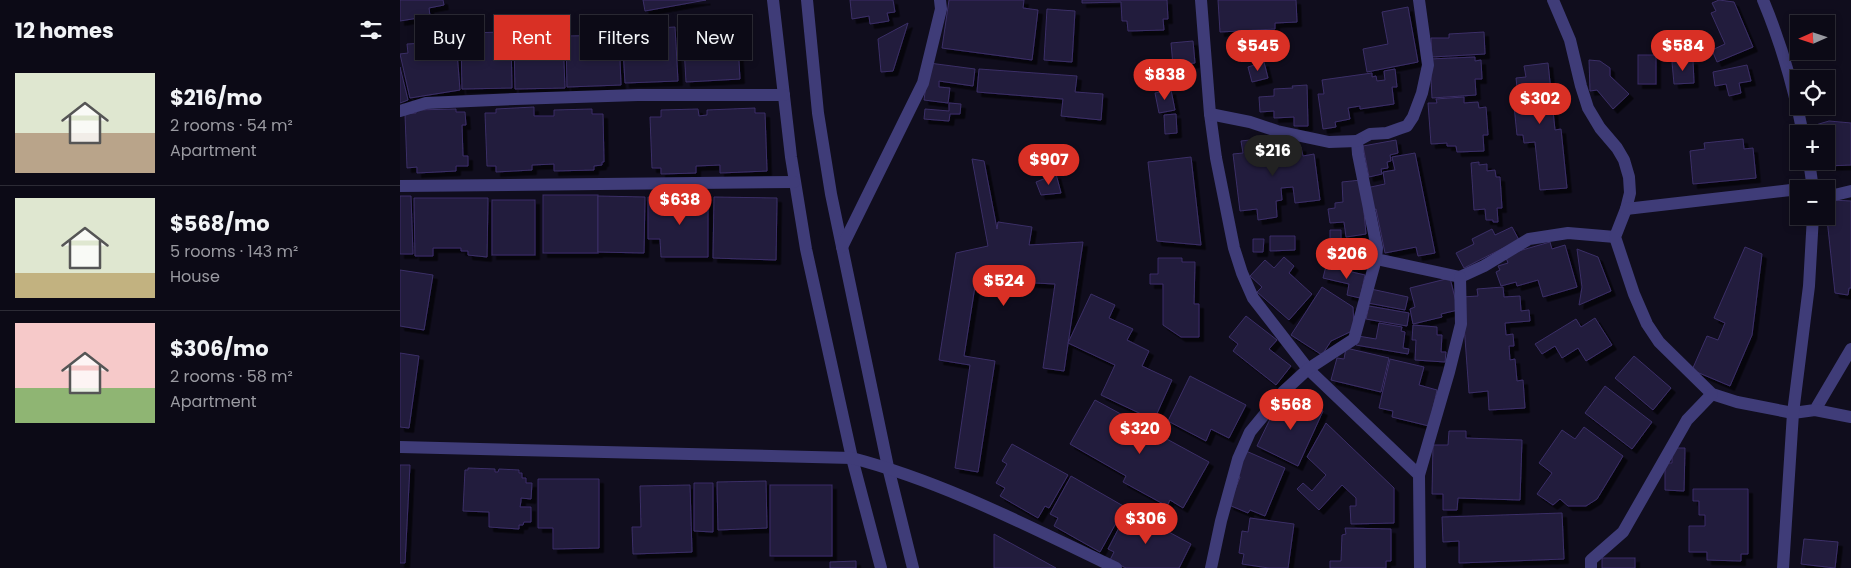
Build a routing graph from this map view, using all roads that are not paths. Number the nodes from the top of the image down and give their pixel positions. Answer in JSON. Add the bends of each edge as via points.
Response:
{"nodes":[{"id":1,"x":773,"y":0,"type":"edge"},
{"id":2,"x":807,"y":0,"type":"edge"},
{"id":3,"x":940,"y":0,"type":"edge"},
{"id":4,"x":1201,"y":0,"type":"edge"},
{"id":5,"x":1418,"y":0,"type":"edge"},
{"id":6,"x":1553,"y":0,"type":"edge"},
{"id":7,"x":1763,"y":0,"type":"edge"},
{"id":8,"x":784,"y":95,"type":"junction"},
{"id":9,"x":400,"y":111,"type":"edge"},
{"id":10,"x":1210,"y":114,"type":"junction"},
{"id":11,"x":1801,"y":125,"type":"edge"},
{"id":12,"x":1357,"y":141,"type":"junction"},
{"id":13,"x":794,"y":182,"type":"junction"},
{"id":14,"x":400,"y":186,"type":"edge"},
{"id":15,"x":1790,"y":190,"type":"edge"},
{"id":16,"x":1851,"y":192,"type":"edge"},
{"id":17,"x":1835,"y":195,"type":"edge"},
{"id":18,"x":1626,"y":209,"type":"junction"},
{"id":19,"x":1813,"y":225,"type":"edge"},
{"id":20,"x":1615,"y":237,"type":"junction"},
{"id":21,"x":842,"y":247,"type":"junction"},
{"id":22,"x":1376,"y":259,"type":"junction"},
{"id":23,"x":1460,"y":277,"type":"junction"},
{"id":24,"x":1851,"y":349,"type":"edge"},
{"id":25,"x":1308,"y":369,"type":"junction"},
{"id":26,"x":1712,"y":394,"type":"junction"},
{"id":27,"x":1815,"y":410,"type":"junction"},
{"id":28,"x":1793,"y":413,"type":"junction"},
{"id":29,"x":1851,"y":417,"type":"edge"},
{"id":30,"x":400,"y":447,"type":"edge"},
{"id":31,"x":852,"y":458,"type":"junction"},
{"id":32,"x":888,"y":467,"type":"junction"},
{"id":33,"x":1420,"y":475,"type":"junction"},
{"id":34,"x":881,"y":568,"type":"edge"},
{"id":35,"x":913,"y":568,"type":"edge"},
{"id":36,"x":1116,"y":568,"type":"edge"},
{"id":37,"x":1211,"y":568,"type":"edge"},
{"id":38,"x":1420,"y":568,"type":"edge"},
{"id":39,"x":1591,"y":568,"type":"edge"},
{"id":40,"x":1782,"y":568,"type":"edge"}],
"edges":[{"from":1,"to":8,"type":"street"},
{"from":2,"to":21,"type":"street","via":[[818,113]]},
{"from":3,"to":21,"type":"street","via":[[941,9],[923,83]]},
{"from":4,"to":10,"type":"street"},
{"from":5,"to":12,"type":"street","via":[[1428,65],[1414,117],[1407,126],[1387,133],[1370,134]]},
{"from":6,"to":18,"type":"street","via":[[1570,40],[1588,108],[1624,160],[1630,193]]},
{"from":7,"to":11,"type":"street","via":[[1786,64]]},
{"from":8,"to":9,"type":"street","via":[[638,95],[495,100],[426,103]]},
{"from":8,"to":13,"type":"street"},
{"from":10,"to":12,"type":"street","via":[[1329,142]]},
{"from":10,"to":25,"type":"street","via":[[1234,248],[1242,273],[1253,298]]},
{"from":12,"to":22,"type":"street","via":[[1377,248]]},
{"from":13,"to":14,"type":"street"},
{"from":13,"to":31,"type":"street"},
{"from":15,"to":18,"type":"street"},
{"from":16,"to":17,"type":"street"},
{"from":18,"to":20,"type":"street"},
{"from":19,"to":28,"type":"street"},
{"from":20,"to":23,"type":"street","via":[[1568,233],[1529,238]]},
{"from":20,"to":26,"type":"street","via":[[1647,324],[1659,342]]},
{"from":21,"to":32,"type":"street"},
{"from":22,"to":23,"type":"street"},
{"from":22,"to":25,"type":"street","via":[[1354,339]]},
{"from":23,"to":33,"type":"street","via":[[1461,324]]},
{"from":24,"to":27,"type":"street"},
{"from":25,"to":33,"type":"street"},
{"from":25,"to":37,"type":"street","via":[[1283,392],[1250,432],[1238,459],[1220,521]]},
{"from":26,"to":28,"type":"street"},
{"from":26,"to":39,"type":"street","via":[[1686,420],[1623,532],[1592,560]]},
{"from":27,"to":28,"type":"street"},
{"from":27,"to":29,"type":"street"},
{"from":28,"to":40,"type":"street"},
{"from":30,"to":31,"type":"street"},
{"from":31,"to":32,"type":"street"},
{"from":31,"to":34,"type":"street"},
{"from":32,"to":35,"type":"street"},
{"from":32,"to":36,"type":"street","via":[[963,497]]},
{"from":33,"to":38,"type":"street"}]}
